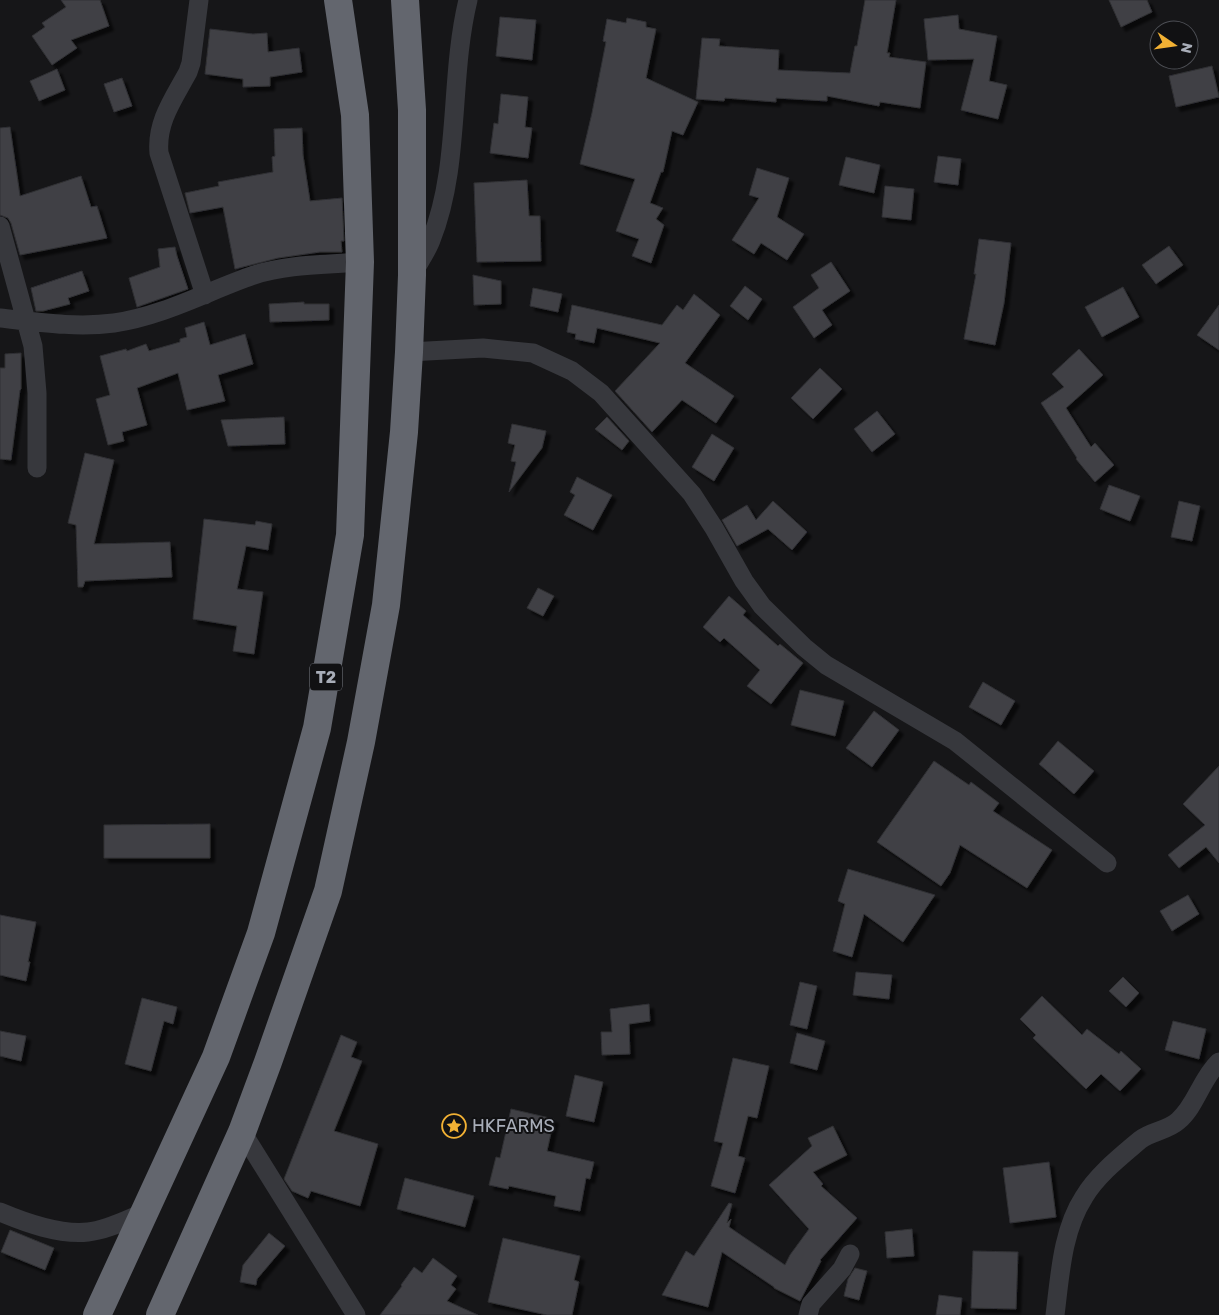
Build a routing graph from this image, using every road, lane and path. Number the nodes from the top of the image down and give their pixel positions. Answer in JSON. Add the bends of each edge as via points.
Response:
{"nodes":[{"id":1,"x":199,"y":0,"type":"edge"},
{"id":2,"x":338,"y":0,"type":"edge"},
{"id":3,"x":405,"y":0,"type":"edge"},
{"id":4,"x":468,"y":0,"type":"edge"},
{"id":5,"x":0,"y":226,"type":"edge"},
{"id":6,"x":360,"y":262,"type":"junction"},
{"id":7,"x":412,"y":275,"type":"junction"},
{"id":8,"x":204,"y":295,"type":"junction"},
{"id":9,"x":0,"y":318,"type":"edge"},
{"id":10,"x":26,"y":320,"type":"junction"},
{"id":11,"x":409,"y":352,"type":"junction"},
{"id":12,"x":38,"y":468,"type":"dead end"},
{"id":13,"x":1107,"y":863,"type":"dead end"},
{"id":14,"x":1219,"y":1062,"type":"edge"},
{"id":15,"x":242,"y":1132,"type":"junction"},
{"id":16,"x":0,"y":1212,"type":"edge"},
{"id":17,"x":144,"y":1213,"type":"junction"},
{"id":18,"x":850,"y":1254,"type":"dead end"},
{"id":19,"x":97,"y":1315,"type":"edge"},
{"id":20,"x":160,"y":1315,"type":"edge"},
{"id":21,"x":356,"y":1315,"type":"edge"},
{"id":22,"x":808,"y":1315,"type":"edge"},
{"id":23,"x":1055,"y":1315,"type":"edge"}],
"edges":[{"from":1,"to":8,"type":"street","via":[[188,72],[161,123],[158,142]]},
{"from":2,"to":6,"type":"highway","number":"T2","via":[[355,114]]},
{"from":3,"to":7,"type":"highway","via":[[412,110]]},
{"from":4,"to":7,"type":"street","via":[[462,23],[452,142],[442,206],[431,241]]},
{"from":5,"to":10,"type":"street"},
{"from":6,"to":8,"type":"street","via":[[276,270]]},
{"from":6,"to":17,"type":"highway","number":"T2","via":[[350,535],[317,728],[261,933],[216,1057]]},
{"from":7,"to":11,"type":"highway"},
{"from":8,"to":10,"type":"street","via":[[145,316],[114,323],[80,325]]},
{"from":9,"to":10,"type":"street"},
{"from":10,"to":12,"type":"street","via":[[35,365]]},
{"from":11,"to":13,"type":"street","via":[[483,348],[525,352],[572,371],[601,393],[692,494],[762,606],[804,647],[826,665],[955,741]]},
{"from":11,"to":15,"type":"highway","via":[[386,605],[359,751],[328,891]]},
{"from":14,"to":23,"type":"street","via":[[1209,1071],[1179,1120],[1143,1138],[1105,1171],[1084,1197],[1070,1229]]},
{"from":15,"to":20,"type":"highway"},
{"from":15,"to":21,"type":"street"},
{"from":16,"to":17,"type":"street","via":[[69,1232],[89,1232]]},
{"from":17,"to":19,"type":"highway","number":"T2"},
{"from":18,"to":22,"type":"street","via":[[842,1269],[811,1304]]}]}
